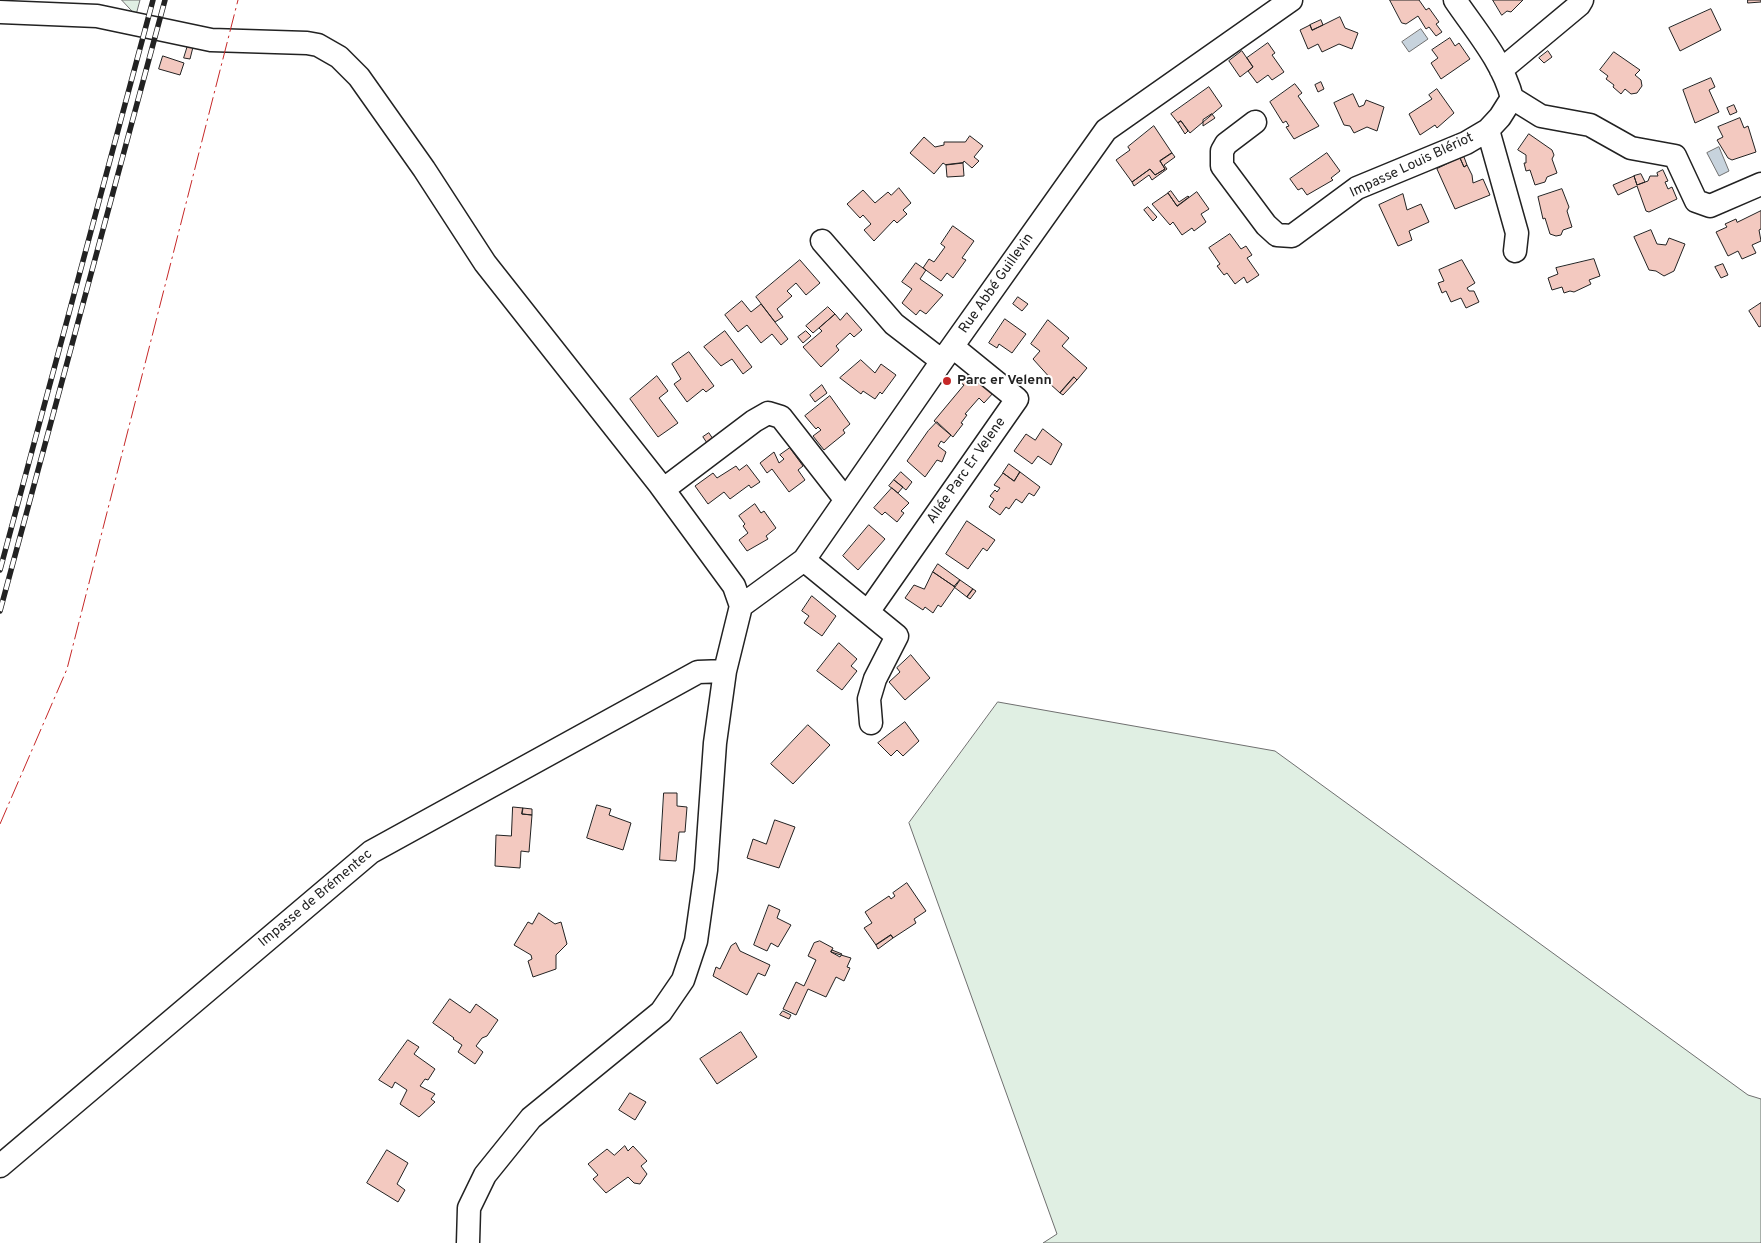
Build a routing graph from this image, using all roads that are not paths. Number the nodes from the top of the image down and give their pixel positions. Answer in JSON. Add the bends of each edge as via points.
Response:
{"nodes":[{"id":1,"x":1291,"y":0,"type":"edge"},
{"id":2,"x":1455,"y":0,"type":"edge"},
{"id":3,"x":1582,"y":0,"type":"edge"},
{"id":4,"x":0,"y":12,"type":"edge"},
{"id":5,"x":1501,"y":70,"type":"junction"},
{"id":6,"x":1512,"y":98,"type":"junction"},
{"id":7,"x":1255,"y":122,"type":"dead end"},
{"id":8,"x":1488,"y":130,"type":"junction"},
{"id":9,"x":1761,"y":184,"type":"edge"},
{"id":10,"x":822,"y":241,"type":"dead end"},
{"id":11,"x":1516,"y":251,"type":"dead end"},
{"id":12,"x":947,"y":354,"type":"junction"},
{"id":13,"x":664,"y":490,"type":"junction"},
{"id":14,"x":844,"y":500,"type":"junction"},
{"id":15,"x":804,"y":560,"type":"junction"},
{"id":16,"x":741,"y":606,"type":"junction"},
{"id":17,"x":868,"y":612,"type":"junction"},
{"id":18,"x":725,"y":672,"type":"junction"},
{"id":19,"x":871,"y":723,"type":"dead end"},
{"id":20,"x":0,"y":1166,"type":"edge"},
{"id":21,"x":468,"y":1243,"type":"edge"}],
"edges":[{"from":1,"to":12,"type":"street","name":"Rue Abbé Guillevin","via":[[1106,130]]},
{"from":2,"to":5,"type":"street"},
{"from":3,"to":5,"type":"street"},
{"from":4,"to":13,"type":"street","via":[[97,16],[211,40],[307,43],[339,57],[387,114],[485,263]]},
{"from":5,"to":6,"type":"street"},
{"from":6,"to":8,"type":"street","name":"Impasse Louis Blériot"},
{"from":6,"to":9,"type":"street","via":[[1541,116],[1590,125],[1631,148],[1675,156],[1696,201],[1710,206]]},
{"from":7,"to":8,"type":"street","name":"Impasse Louis Blériot","via":[[1226,144],[1222,151],[1222,166],[1266,225],[1278,235],[1292,236],[1356,188],[1466,143]]},
{"from":8,"to":11,"type":"street","via":[[1517,233]]},
{"from":10,"to":12,"type":"street","via":[[894,324]]},
{"from":12,"to":14,"type":"street","name":"Rue Abbé Guillevin"},
{"from":12,"to":17,"type":"street","name":"Allée Parc Er Velene","via":[[1017,399]]},
{"from":13,"to":14,"type":"street","via":[[768,413],[781,417]]},
{"from":13,"to":16,"type":"street","via":[[734,586]]},
{"from":14,"to":15,"type":"street","name":"Rue Abbé Guillevin"},
{"from":15,"to":16,"type":"street","name":"Rue Abbé Guillevin"},
{"from":15,"to":17,"type":"street"},
{"from":16,"to":18,"type":"street"},
{"from":17,"to":19,"type":"street","via":[[896,636],[875,678],[869,699]]},
{"from":18,"to":20,"type":"street","name":"Impasse de Brémentec","via":[[698,672],[371,852]]},
{"from":18,"to":21,"type":"street","via":[[715,743],[706,870],[696,942],[683,980],[661,1012],[530,1118],[485,1175],[469,1208]]}]}
